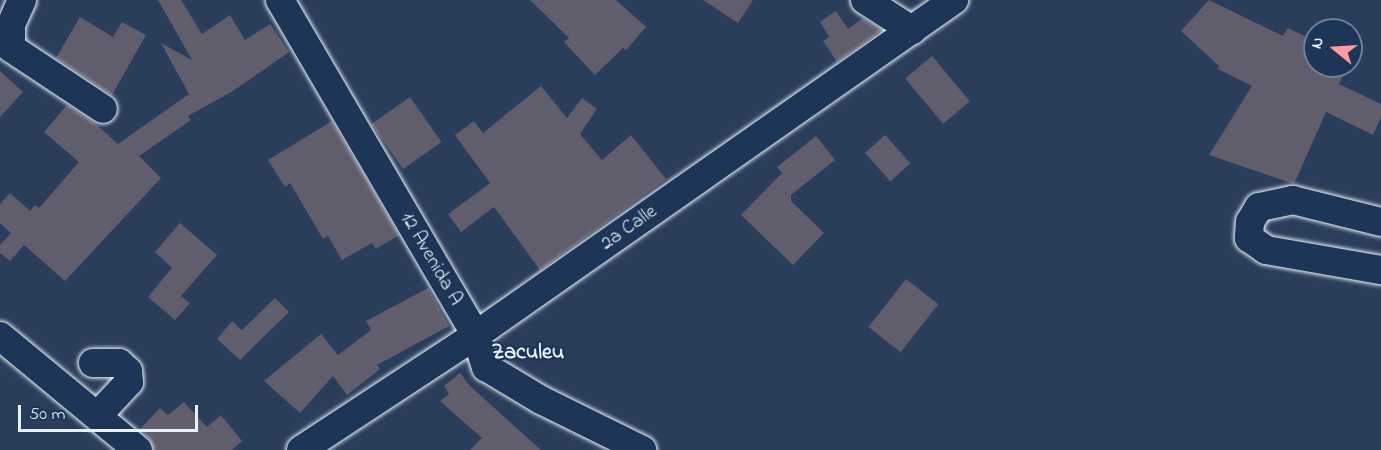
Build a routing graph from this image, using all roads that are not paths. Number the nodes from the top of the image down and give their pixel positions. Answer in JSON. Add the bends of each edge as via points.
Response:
{"nodes":[{"id":1,"x":22,"y":0,"type":"edge"},
{"id":2,"x":280,"y":0,"type":"edge"},
{"id":3,"x":865,"y":0,"type":"edge"},
{"id":4,"x":954,"y":0,"type":"edge"},
{"id":5,"x":912,"y":30,"type":"junction"},
{"id":6,"x":103,"y":109,"type":"dead end"},
{"id":7,"x":1381,"y":222,"type":"edge"},
{"id":8,"x":1381,"y":270,"type":"edge"},
{"id":9,"x":476,"y":335,"type":"junction"},
{"id":10,"x":0,"y":336,"type":"edge"},
{"id":11,"x":93,"y":363,"type":"dead end"},
{"id":12,"x":98,"y":415,"type":"junction"},
{"id":13,"x":138,"y":450,"type":"edge"},
{"id":14,"x":301,"y":450,"type":"edge"},
{"id":15,"x":642,"y":450,"type":"edge"}],
"edges":[{"from":1,"to":6,"type":"street","via":[[10,25],[11,48]]},
{"from":2,"to":9,"type":"street","name":"12 Avenida A"},
{"from":3,"to":5,"type":"street"},
{"from":4,"to":5,"type":"street","name":"2a Calle"},
{"from":5,"to":9,"type":"street","name":"2a Calle"},
{"from":7,"to":8,"type":"street","via":[[1293,200],[1259,207],[1250,222],[1249,238],[1266,250]]},
{"from":9,"to":14,"type":"street","name":"2a Calle"},
{"from":9,"to":15,"type":"street","name":"12 Avenida A","via":[[486,367],[541,400]]},
{"from":10,"to":12,"type":"street"},
{"from":11,"to":12,"type":"street","via":[[119,363],[128,371],[129,382]]},
{"from":12,"to":13,"type":"street"}]}
